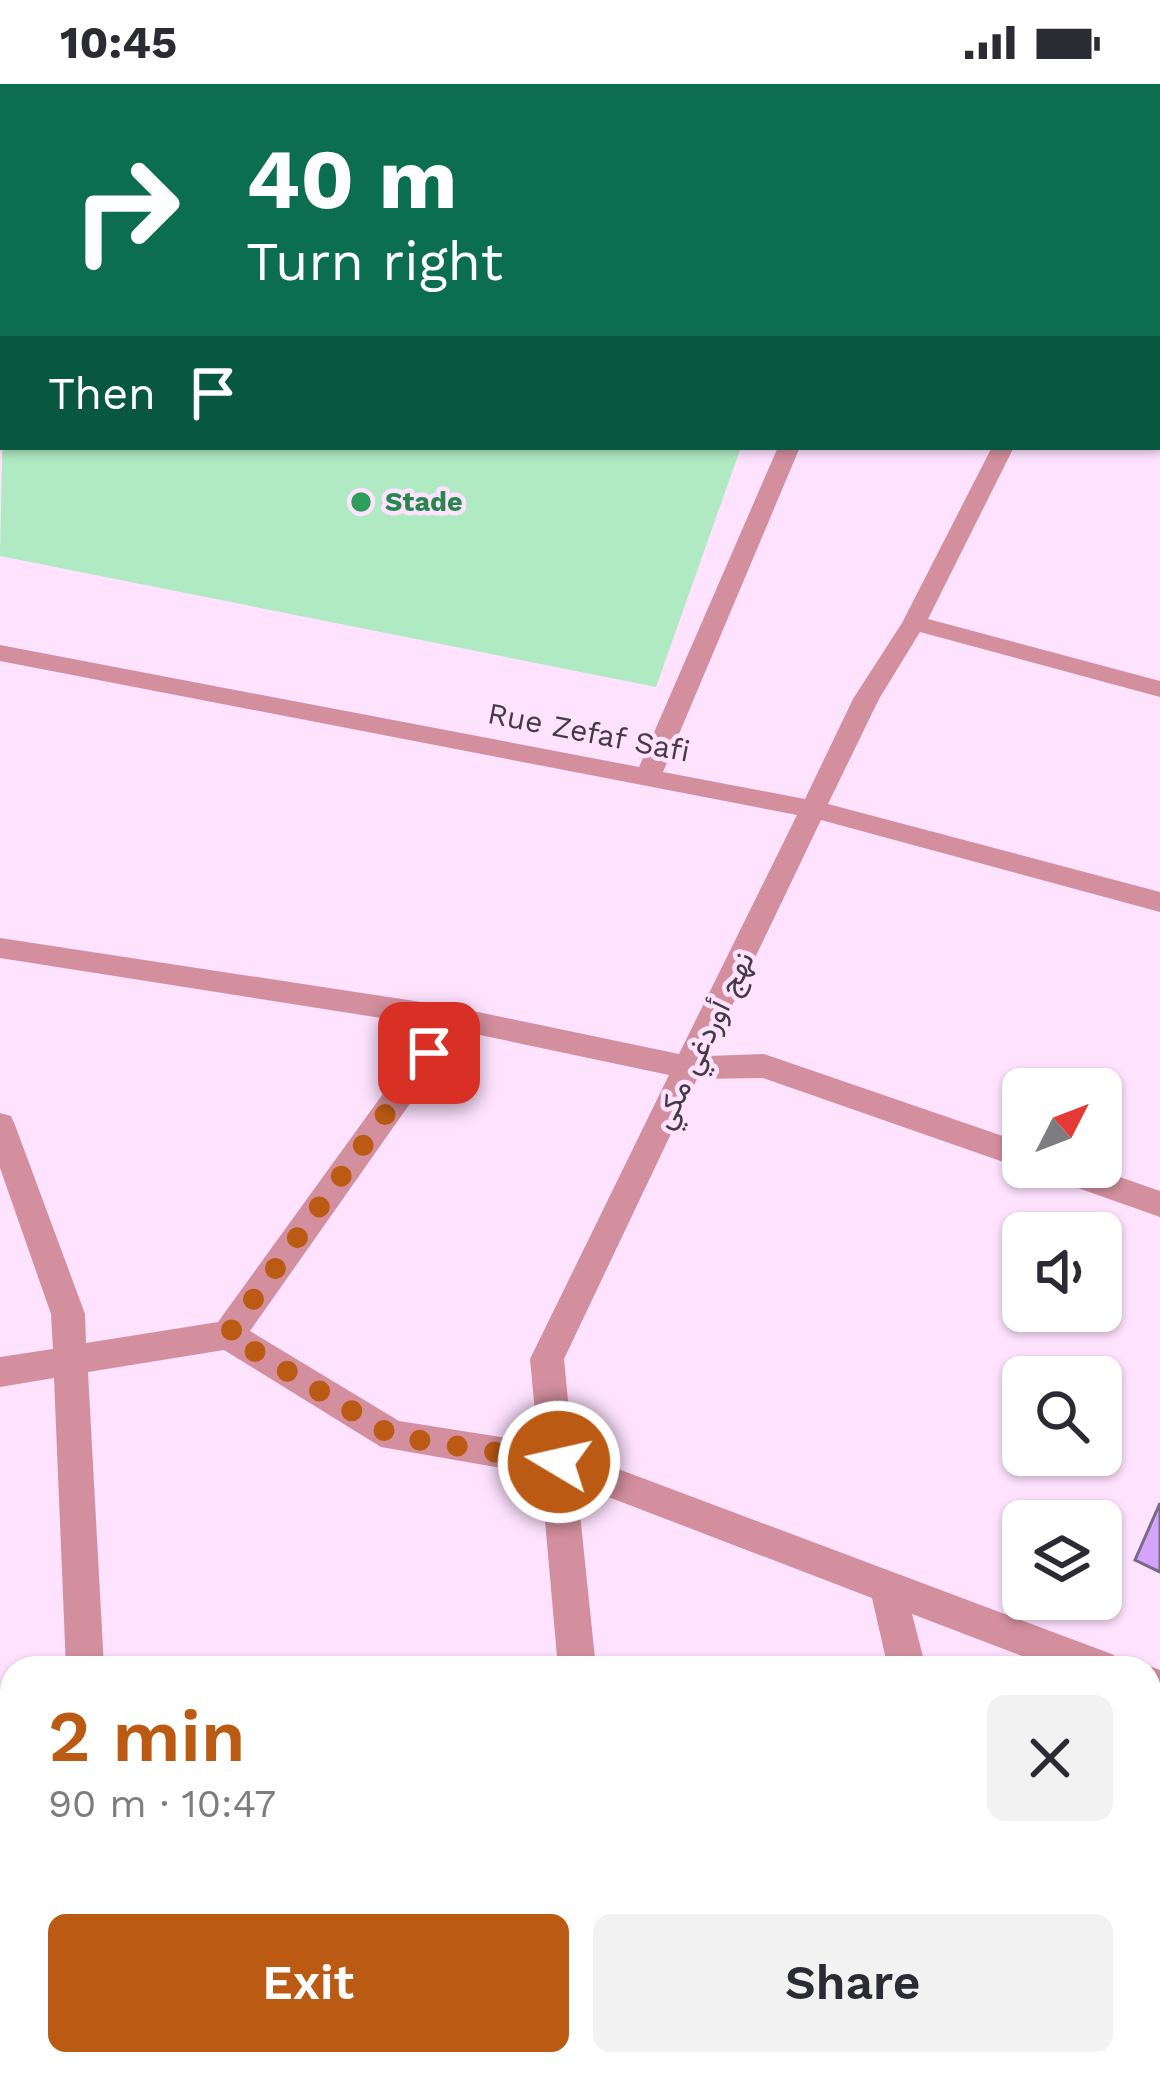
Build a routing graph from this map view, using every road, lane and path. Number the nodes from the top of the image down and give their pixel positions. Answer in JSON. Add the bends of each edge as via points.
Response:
{"nodes":[{"id":1,"x":788,"y":450,"type":"edge"},
{"id":2,"x":1001,"y":450,"type":"edge"},
{"id":3,"x":914,"y":623,"type":"junction"},
{"id":4,"x":0,"y":653,"type":"edge"},
{"id":5,"x":1160,"y":689,"type":"edge"},
{"id":6,"x":648,"y":777,"type":"junction"},
{"id":7,"x":812,"y":809,"type":"junction"},
{"id":8,"x":1160,"y":902,"type":"edge"},
{"id":9,"x":0,"y":948,"type":"edge"},
{"id":10,"x":454,"y":1018,"type":"junction"},
{"id":11,"x":691,"y":1067,"type":"junction"},
{"id":12,"x":0,"y":1125,"type":"edge"},
{"id":13,"x":1002,"y":1149,"type":"edge"},
{"id":14,"x":1115,"y":1188,"type":"edge"},
{"id":15,"x":1160,"y":1204,"type":"edge"},
{"id":16,"x":228,"y":1335,"type":"junction"},
{"id":17,"x":70,"y":1360,"type":"junction"},
{"id":18,"x":0,"y":1372,"type":"edge"},
{"id":19,"x":559,"y":1462,"type":"junction"},
{"id":20,"x":888,"y":1590,"type":"junction"},
{"id":21,"x":85,"y":1656,"type":"edge"},
{"id":22,"x":576,"y":1656,"type":"edge"},
{"id":23,"x":904,"y":1656,"type":"edge"},
{"id":24,"x":1068,"y":1656,"type":"edge"}],
"edges":[{"from":1,"to":6,"type":"street"},
{"from":2,"to":3,"type":"street","name":"نهج أوردغي مكي"},
{"from":3,"to":5,"type":"street"},
{"from":3,"to":7,"type":"street","name":"نهج أوردغي مكي"},
{"from":4,"to":6,"type":"street","name":"Rue Zefaf Safi"},
{"from":6,"to":7,"type":"street","name":"Rue Zefaf Safi"},
{"from":7,"to":8,"type":"street","name":"Rue Zefaf Safi"},
{"from":7,"to":11,"type":"street","name":"نهج أوردغي مكي"},
{"from":9,"to":10,"type":"street"},
{"from":10,"to":11,"type":"street"},
{"from":10,"to":16,"type":"street"},
{"from":11,"to":13,"type":"street","via":[[764,1066]]},
{"from":11,"to":19,"type":"street","name":"نهج أوردغي مكي","via":[[547,1359]]},
{"from":12,"to":17,"type":"street","via":[[68,1314]]},
{"from":14,"to":15,"type":"street"},
{"from":16,"to":17,"type":"street"},
{"from":16,"to":19,"type":"street","via":[[393,1436]]},
{"from":17,"to":18,"type":"street"},
{"from":17,"to":21,"type":"street"},
{"from":19,"to":20,"type":"street"},
{"from":19,"to":22,"type":"street","name":"نهج أوردغي مكي"},
{"from":20,"to":23,"type":"street"},
{"from":20,"to":24,"type":"street"}]}
